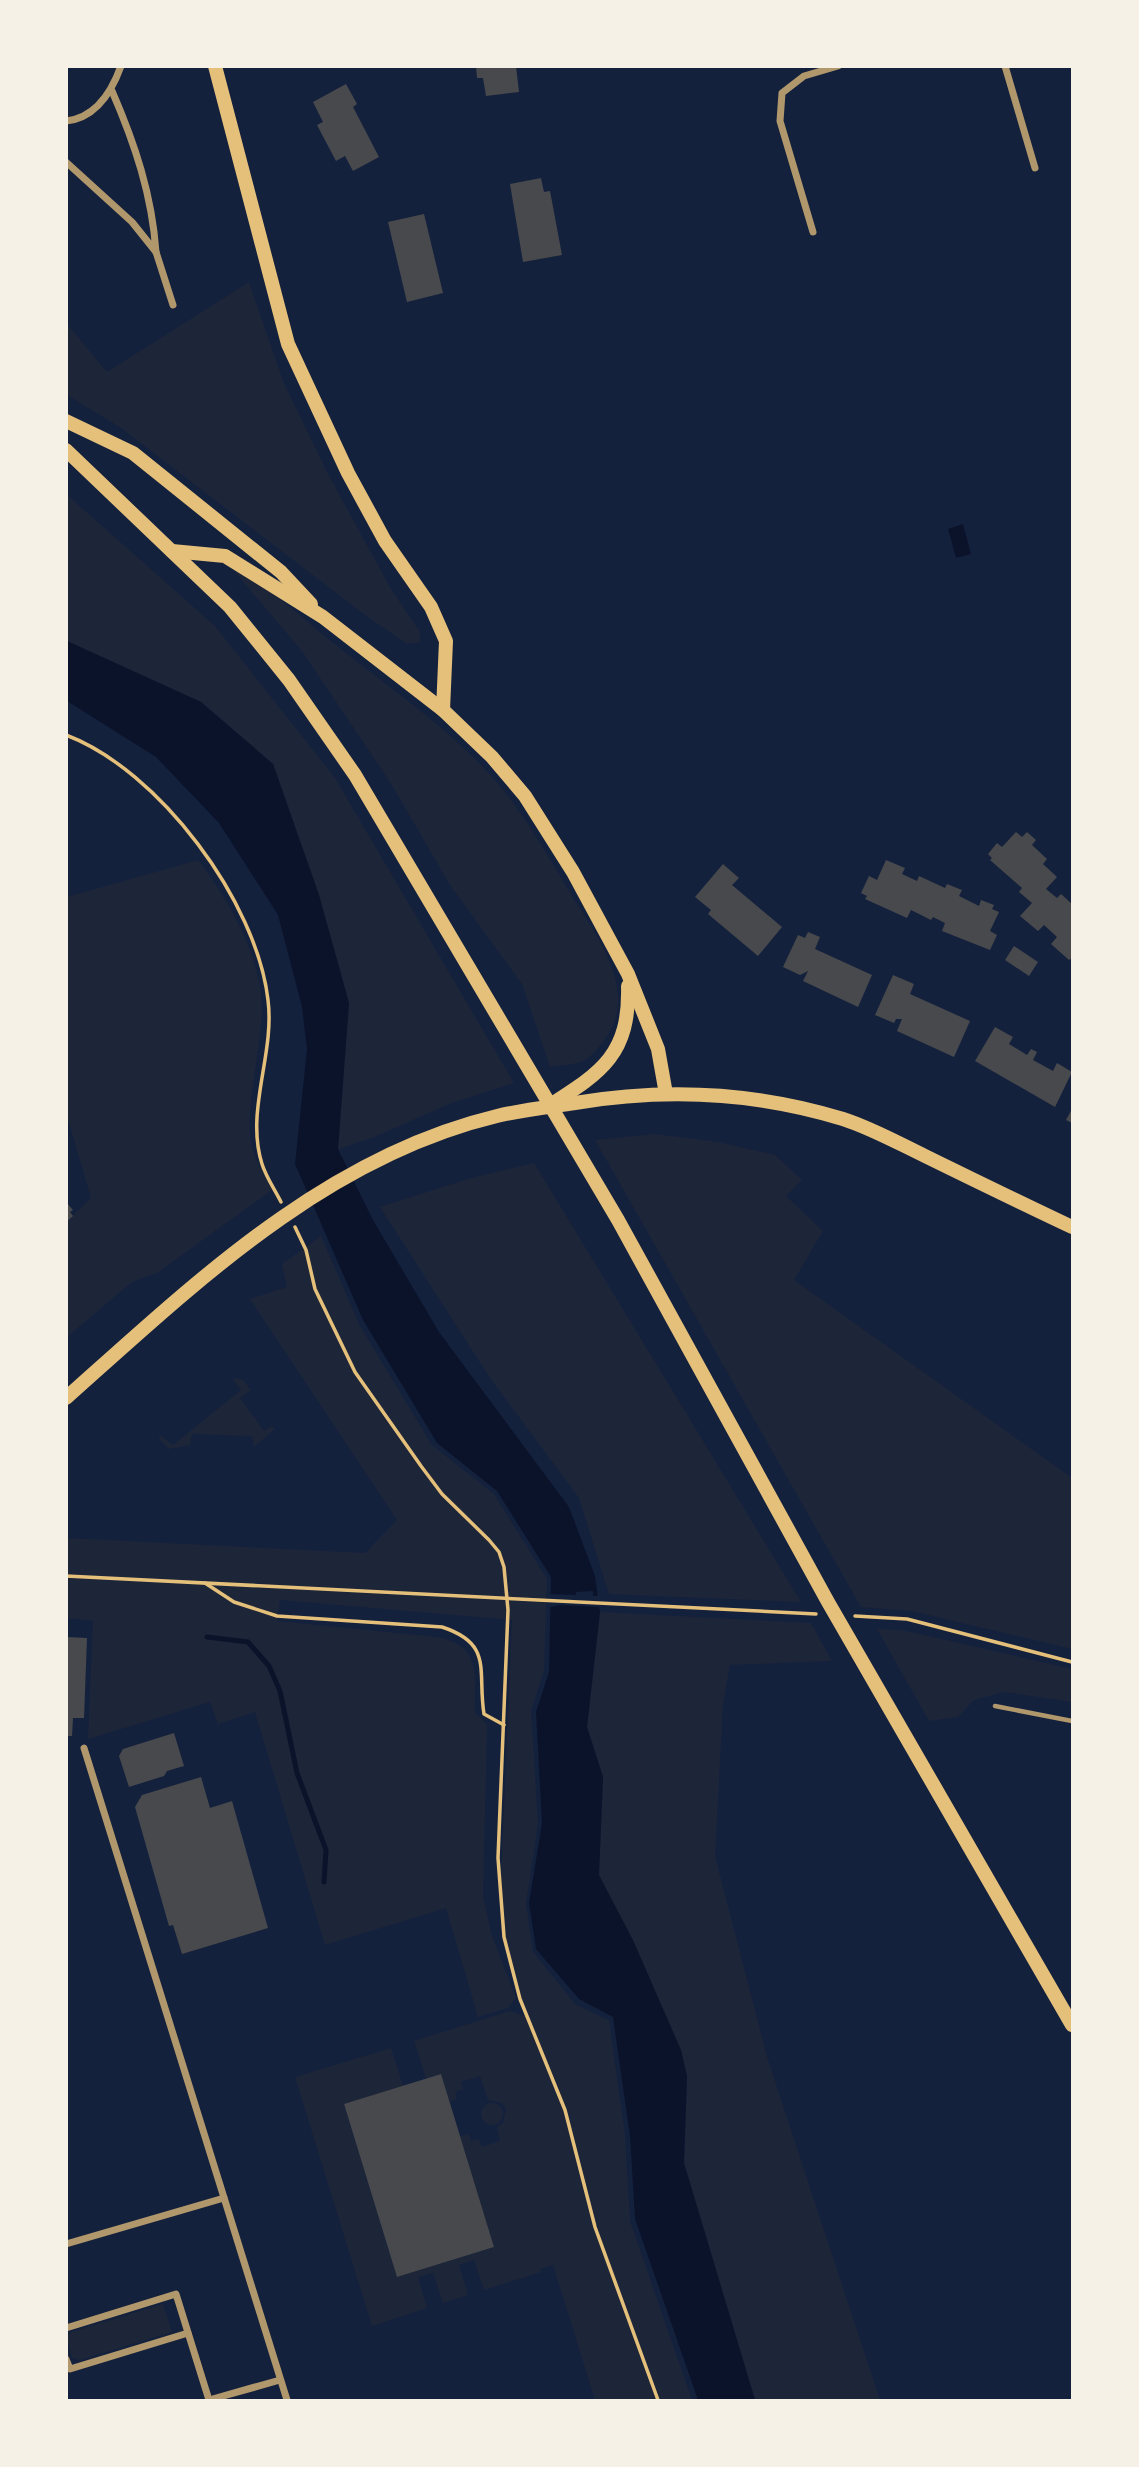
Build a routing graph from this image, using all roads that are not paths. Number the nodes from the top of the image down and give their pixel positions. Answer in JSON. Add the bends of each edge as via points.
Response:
{"nodes":[{"id":1,"x":121,"y":66,"type":"edge"},
{"id":2,"x":215,"y":66,"type":"edge"},
{"id":3,"x":838,"y":66,"type":"edge"},
{"id":4,"x":1005,"y":66,"type":"edge"},
{"id":5,"x":112,"y":91,"type":"junction"},
{"id":6,"x":66,"y":121,"type":"edge"},
{"id":7,"x":66,"y":162,"type":"edge"},
{"id":8,"x":1035,"y":168,"type":"dead end"},
{"id":9,"x":813,"y":232,"type":"dead end"},
{"id":10,"x":156,"y":252,"type":"junction"},
{"id":11,"x":173,"y":305,"type":"dead end"},
{"id":12,"x":66,"y":421,"type":"edge"},
{"id":13,"x":66,"y":450,"type":"edge"},
{"id":14,"x":172,"y":551,"type":"junction"},
{"id":15,"x":323,"y":617,"type":"junction"},
{"id":16,"x":443,"y":710,"type":"junction"},
{"id":17,"x":628,"y":974,"type":"junction"},
{"id":18,"x":666,"y":1094,"type":"junction"},
{"id":19,"x":547,"y":1107,"type":"junction"},
{"id":20,"x":1073,"y":1227,"type":"edge"},
{"id":21,"x":66,"y":1398,"type":"edge"},
{"id":22,"x":995,"y":1706,"type":"dead end"},
{"id":23,"x":1073,"y":1721,"type":"edge"},
{"id":24,"x":85,"y":1748,"type":"dead end"},
{"id":25,"x":1073,"y":2025,"type":"edge"},
{"id":26,"x":224,"y":2198,"type":"junction"},
{"id":27,"x":66,"y":2244,"type":"edge"},
{"id":28,"x":66,"y":2328,"type":"edge"},
{"id":29,"x":188,"y":2333,"type":"junction"},
{"id":30,"x":66,"y":2359,"type":"edge"},
{"id":31,"x":280,"y":2380,"type":"junction"},
{"id":32,"x":209,"y":2400,"type":"edge"},
{"id":33,"x":287,"y":2400,"type":"edge"}],
"edges":[{"from":1,"to":5,"type":"street"},
{"from":2,"to":16,"type":"main road","via":[[288,344],[348,473],[385,541],[431,607],[446,641]]},
{"from":3,"to":9,"type":"street","via":[[804,76],[782,93],[780,121]]},
{"from":4,"to":8,"type":"street"},
{"from":5,"to":6,"type":"street","via":[[98,106]]},
{"from":5,"to":10,"type":"street","via":[[153,207]]},
{"from":7,"to":10,"type":"street","via":[[132,222]]},
{"from":10,"to":11,"type":"street"},
{"from":12,"to":15,"type":"main road","via":[[133,453],[281,572]]},
{"from":13,"to":14,"type":"main road"},
{"from":14,"to":15,"type":"main road","via":[[225,556]]},
{"from":14,"to":25,"type":"main road","via":[[236,614],[355,775],[618,1220],[828,1602]]},
{"from":15,"to":16,"type":"main road"},
{"from":16,"to":17,"type":"main road","via":[[525,796]]},
{"from":17,"to":18,"type":"main road","via":[[658,1049]]},
{"from":17,"to":19,"type":"main road","via":[[629,1014],[616,1051],[598,1074]]},
{"from":18,"to":19,"type":"main road"},
{"from":18,"to":20,"type":"main road","via":[[787,1104],[845,1120]]},
{"from":19,"to":21,"type":"main road","via":[[495,1116],[420,1142],[295,1209],[218,1264]]},
{"from":22,"to":23,"type":"lane"},
{"from":24,"to":26,"type":"street"},
{"from":26,"to":27,"type":"street"},
{"from":26,"to":31,"type":"street"},
{"from":28,"to":29,"type":"street","via":[[176,2294]]},
{"from":29,"to":30,"type":"street","via":[[69,2369]]},
{"from":29,"to":32,"type":"street"},
{"from":31,"to":32,"type":"street"},
{"from":31,"to":33,"type":"street"}]}
